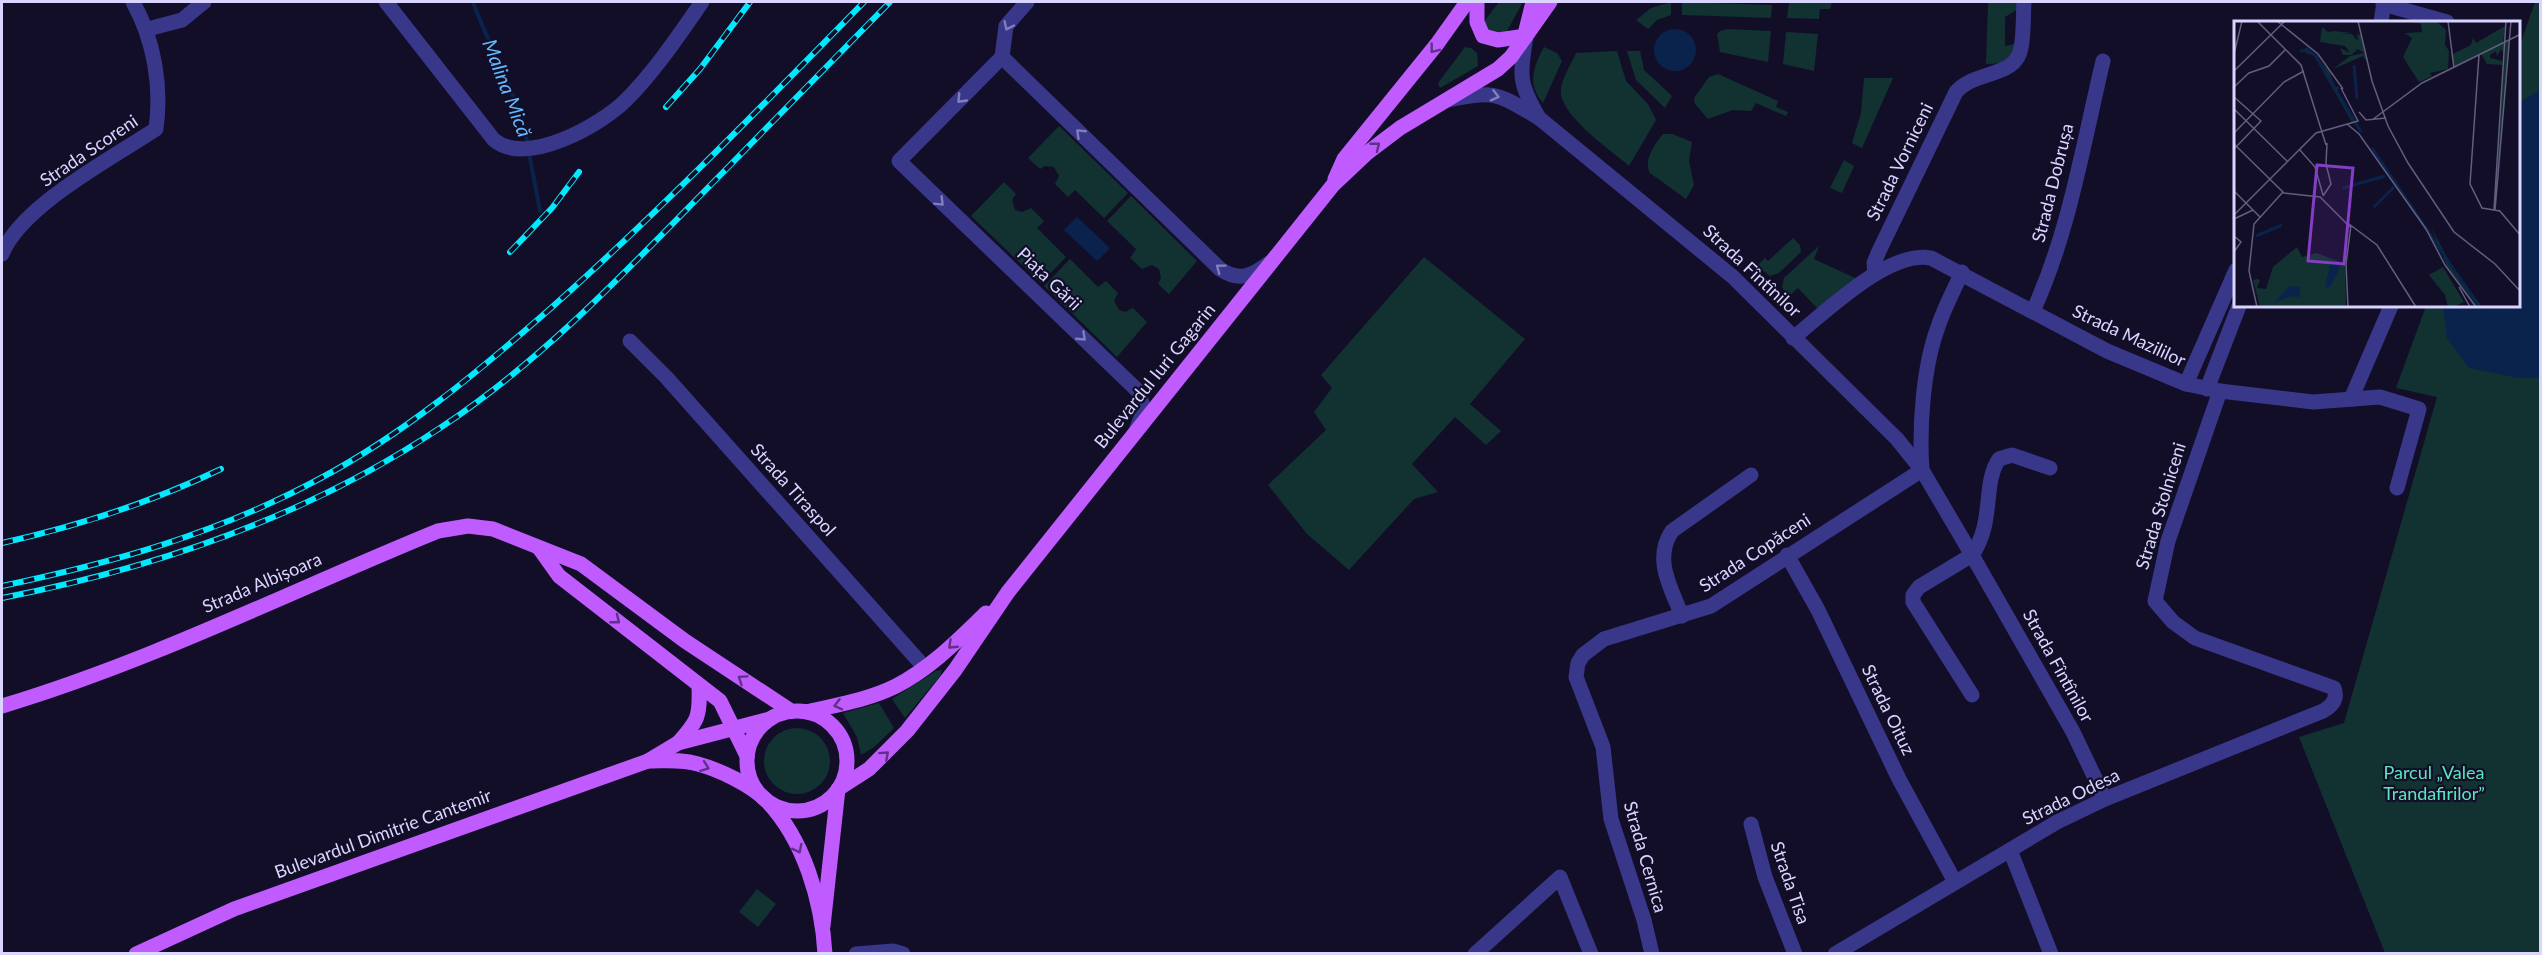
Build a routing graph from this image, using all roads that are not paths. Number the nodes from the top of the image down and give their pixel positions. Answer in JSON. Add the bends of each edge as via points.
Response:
{"nodes":[{"id":1,"x":133,"y":2,"type":"edge"},
{"id":2,"x":204,"y":2,"type":"edge"},
{"id":3,"x":386,"y":2,"type":"edge"},
{"id":4,"x":702,"y":2,"type":"edge"},
{"id":5,"x":1027,"y":2,"type":"edge"},
{"id":6,"x":1467,"y":2,"type":"edge"},
{"id":7,"x":1477,"y":2,"type":"edge"},
{"id":8,"x":1533,"y":2,"type":"edge"},
{"id":9,"x":1550,"y":2,"type":"edge"},
{"id":10,"x":2024,"y":2,"type":"edge"},
{"id":11,"x":2383,"y":3,"type":"edge"},
{"id":12,"x":2381,"y":21,"type":"edge"},
{"id":13,"x":2444,"y":21,"type":"edge"},
{"id":14,"x":148,"y":29,"type":"junction"},
{"id":15,"x":1526,"y":36,"type":"junction"},
{"id":16,"x":1002,"y":57,"type":"junction"},
{"id":17,"x":2103,"y":62,"type":"dead end"},
{"id":18,"x":1446,"y":100,"type":"junction"},
{"id":19,"x":1539,"y":118,"type":"junction"},
{"id":20,"x":1333,"y":185,"type":"junction"},
{"id":21,"x":2,"y":254,"type":"edge"},
{"id":22,"x":1272,"y":261,"type":"junction"},
{"id":23,"x":1962,"y":272,"type":"junction"},
{"id":24,"x":1875,"y":274,"type":"junction"},
{"id":25,"x":2234,"y":275,"type":"edge"},
{"id":26,"x":2239,"y":308,"type":"edge"},
{"id":27,"x":2390,"y":308,"type":"edge"},
{"id":28,"x":2033,"y":311,"type":"junction"},
{"id":29,"x":1793,"y":338,"type":"junction"},
{"id":30,"x":630,"y":341,"type":"dead end"},
{"id":31,"x":2186,"y":384,"type":"junction"},
{"id":32,"x":2214,"y":390,"type":"junction"},
{"id":33,"x":2351,"y":399,"type":"junction"},
{"id":34,"x":1133,"y":435,"type":"junction"},
{"id":35,"x":2050,"y":468,"type":"dead end"},
{"id":36,"x":1922,"y":470,"type":"junction"},
{"id":37,"x":1751,"y":475,"type":"dead end"},
{"id":38,"x":2397,"y":488,"type":"dead end"},
{"id":39,"x":539,"y":548,"type":"junction"},
{"id":40,"x":1787,"y":555,"type":"junction"},
{"id":41,"x":1972,"y":555,"type":"junction"},
{"id":42,"x":1008,"y":592,"type":"junction"},
{"id":43,"x":1682,"y":616,"type":"junction"},
{"id":44,"x":925,"y":668,"type":"junction"},
{"id":45,"x":1576,"y":669,"type":"joint"},
{"id":46,"x":699,"y":685,"type":"junction"},
{"id":47,"x":1972,"y":695,"type":"dead end"},
{"id":48,"x":2335,"y":699,"type":"joint"},
{"id":49,"x":2,"y":706,"type":"edge"},
{"id":50,"x":798,"y":712,"type":"junction"},
{"id":51,"x":770,"y":719,"type":"junction"},
{"id":52,"x":734,"y":728,"type":"junction"},
{"id":53,"x":678,"y":743,"type":"junction"},
{"id":54,"x":747,"y":756,"type":"junction"},
{"id":55,"x":648,"y":761,"type":"junction"},
{"id":56,"x":838,"y":789,"type":"junction"},
{"id":57,"x":2104,"y":799,"type":"junction"},
{"id":58,"x":766,"y":801,"type":"junction"},
{"id":59,"x":1751,"y":824,"type":"dead end"},
{"id":60,"x":2010,"y":850,"type":"junction"},
{"id":61,"x":1955,"y":882,"type":"junction"},
{"id":62,"x":823,"y":926,"type":"junction"},
{"id":63,"x":1838,"y":953,"type":"edge"},
{"id":64,"x":136,"y":954,"type":"edge"},
{"id":65,"x":825,"y":954,"type":"edge"},
{"id":66,"x":856,"y":954,"type":"edge"},
{"id":67,"x":903,"y":954,"type":"edge"},
{"id":68,"x":1475,"y":954,"type":"edge"},
{"id":69,"x":1591,"y":954,"type":"edge"},
{"id":70,"x":1652,"y":954,"type":"edge"},
{"id":71,"x":1795,"y":954,"type":"edge"},
{"id":72,"x":2051,"y":954,"type":"edge"}],
"edges":[{"from":1,"to":14,"type":"street"},
{"from":2,"to":14,"type":"street","via":[[182,20]]},
{"from":3,"to":4,"type":"street","via":[[494,140],[511,148],[534,149],[553,144],[619,106]]},
{"from":5,"to":16,"type":"street","one_way":true,"via":[[1006,26]]},
{"from":6,"to":20,"type":"main road","name":"Bulevardul Iuri Gagarin","one_way":true,"via":[[1344,159]]},
{"from":7,"to":15,"type":"main road","via":[[1477,22],[1483,36],[1498,40]]},
{"from":8,"to":15,"type":"main road","name":"Bulevardul Iuri Gagarin"},
{"from":9,"to":15,"type":"main road"},
{"from":10,"to":24,"type":"street","name":"Strada Vorniceni","via":[[2018,58],[2006,69],[1971,79],[1956,92],[1879,251]]},
{"from":11,"to":12,"type":"street"},
{"from":11,"to":13,"type":"street"},
{"from":14,"to":21,"type":"street","name":"Strada Scoreni","via":[[159,103],[156,129],[24,220]]},
{"from":15,"to":18,"type":"main road","name":"Bulevardul Iuri Gagarin","via":[[1497,69]]},
{"from":15,"to":19,"type":"street","name":"Strada Fîntînilor","via":[[1521,80]]},
{"from":22,"to":16,"type":"street","one_way":true,"via":[[1248,276],[1238,277],[1220,269]]},
{"from":16,"to":34,"type":"street","name":"Piața Gării","one_way":true,"via":[[899,161],[1139,392],[1144,410]]},
{"from":17,"to":28,"type":"street","name":"Strada Dobrușa","via":[[2050,273]]},
{"from":18,"to":19,"type":"street","name":"Strada Fîntînilor","one_way":true,"via":[[1488,93]]},
{"from":20,"to":18,"type":"main road","name":"Bulevardul Iuri Gagarin","one_way":true,"via":[[1384,139]]},
{"from":19,"to":29,"type":"street","name":"Strada Fîntînilor","via":[[1693,242]]},
{"from":20,"to":22,"type":"main road","name":"Bulevardul Iuri Gagarin"},
{"from":22,"to":34,"type":"main road","name":"Bulevardul Iuri Gagarin"},
{"from":23,"to":24,"type":"street","name":"Strada Mazililor","via":[[1920,256]]},
{"from":23,"to":28,"type":"street","name":"Strada Mazililor"},
{"from":23,"to":36,"type":"street","via":[[1933,344],[1922,421]]},
{"from":24,"to":29,"type":"street"},
{"from":25,"to":31,"type":"street"},
{"from":26,"to":32,"type":"street"},
{"from":27,"to":33,"type":"street"},
{"from":28,"to":31,"type":"street","name":"Strada Mazililor","via":[[2124,359]]},
{"from":29,"to":36,"type":"street","name":"Strada Fîntînilor","via":[[1887,428]]},
{"from":30,"to":44,"type":"street","name":"Strada Tiraspol"},
{"from":31,"to":32,"type":"street","name":"Strada Mazililor"},
{"from":32,"to":33,"type":"street","name":"Strada Mazililor","via":[[2313,402]]},
{"from":32,"to":48,"type":"street","name":"Strada Stolniceni","via":[[2160,566],[2156,601],[2173,622],[2195,638],[2326,684],[2334,688]]},
{"from":33,"to":38,"type":"street","name":"Strada Mazililor","via":[[2380,397],[2419,409]]},
{"from":34,"to":42,"type":"main road","name":"Bulevardul Iuri Gagarin"},
{"from":35,"to":41,"type":"street","via":[[2012,455],[1999,459],[1994,469],[1986,527]]},
{"from":36,"to":40,"type":"street","name":"Strada Copăceni"},
{"from":36,"to":41,"type":"street","name":"Strada Fîntînilor"},
{"from":37,"to":43,"type":"street","via":[[1668,536],[1663,566]]},
{"from":39,"to":46,"type":"main road","one_way":true,"via":[[559,576]]},
{"from":39,"to":49,"type":"main road","name":"Strada Albișoara","via":[[493,529],[468,526],[438,531],[140,658]]},
{"from":50,"to":39,"type":"main road","name":"Strada Albișoara","one_way":true,"via":[[685,641],[581,564]]},
{"from":40,"to":43,"type":"street","name":"Strada Copăceni","via":[[1711,606]]},
{"from":40,"to":61,"type":"street","name":"Strada Oituz"},
{"from":41,"to":47,"type":"street","via":[[1918,587],[1913,595],[1913,602]]},
{"from":41,"to":57,"type":"street","name":"Strada Fîntînilor","via":[[2073,732]]},
{"from":42,"to":44,"type":"main road","name":"Bulevardul Iuri Gagarin","one_way":true},
{"from":56,"to":42,"type":"main road","name":"Bulevardul Iuri Gagarin","one_way":true,"via":[[893,748],[955,670]]},
{"from":43,"to":45,"type":"street","name":"Strada Copăceni","via":[[1604,639],[1583,655]]},
{"from":44,"to":50,"type":"main road","name":"Bulevardul Iuri Gagarin","one_way":true,"via":[[882,692]]},
{"from":45,"to":70,"type":"street","name":"Strada Cernica","via":[[1603,747],[1611,819]]},
{"from":46,"to":52,"type":"main road","via":[[720,701]]},
{"from":46,"to":53,"type":"main road","via":[[700,713],[696,724]]},
{"from":48,"to":57,"type":"street","name":"Strada Odesa","via":[[2323,711]]},
{"from":50,"to":51,"type":"main road"},
{"from":50,"to":56,"type":"main road","via":[[829,723],[841,738],[846,766]]},
{"from":51,"to":52,"type":"main road","name":"Bulevardul Dimitrie Cantemir"},
{"from":51,"to":54,"type":"main road","via":[[753,737]]},
{"from":52,"to":53,"type":"main road","name":"Bulevardul Dimitrie Cantemir"},
{"from":52,"to":54,"type":"main road"},
{"from":53,"to":55,"type":"main road","name":"Bulevardul Dimitrie Cantemir"},
{"from":54,"to":58,"type":"main road","via":[[749,776]]},
{"from":55,"to":58,"type":"main road","name":"Bulevardul Dimitrie Cantemir","one_way":true,"via":[[698,764],[733,779]]},
{"from":55,"to":64,"type":"main road","name":"Bulevardul Dimitrie Cantemir","via":[[253,902]]},
{"from":56,"to":58,"type":"main road","via":[[821,804],[803,810],[784,809]]},
{"from":56,"to":62,"type":"main road"},
{"from":57,"to":60,"type":"street","name":"Strada Odesa"},
{"from":58,"to":62,"type":"main road","one_way":true,"via":[[797,845]]},
{"from":59,"to":71,"type":"street","name":"Strada Tisa","via":[[1765,877]]},
{"from":60,"to":61,"type":"street","name":"Strada Odesa"},
{"from":60,"to":72,"type":"street"},
{"from":61,"to":63,"type":"street","name":"Strada Odesa"},
{"from":62,"to":65,"type":"main road"},
{"from":66,"to":67,"type":"street"},
{"from":68,"to":69,"type":"street","via":[[1560,877]]}]}
